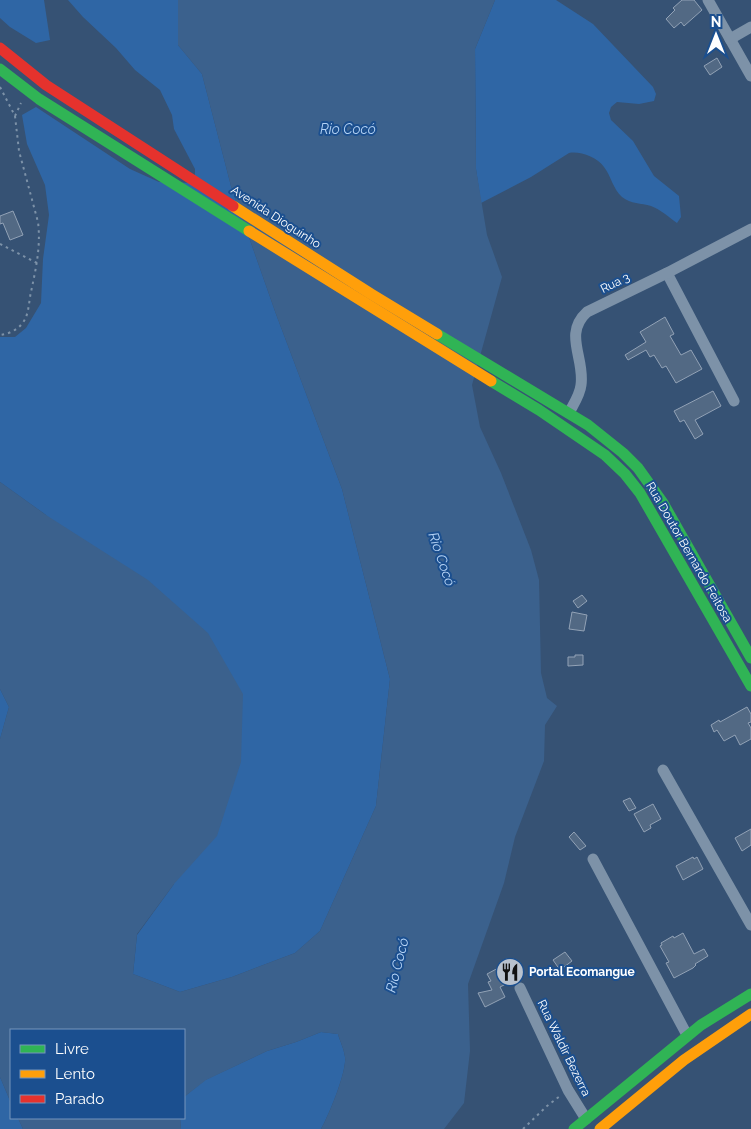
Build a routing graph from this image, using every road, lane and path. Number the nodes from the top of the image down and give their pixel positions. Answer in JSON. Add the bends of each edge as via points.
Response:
{"nodes":[{"id":1,"x":708,"y":0,"type":"edge"},
{"id":2,"x":751,"y":27,"type":"edge"},
{"id":3,"x":730,"y":39,"type":"junction"},
{"id":4,"x":0,"y":48,"type":"edge"},
{"id":5,"x":0,"y":69,"type":"edge"},
{"id":6,"x":751,"y":76,"type":"edge"},
{"id":7,"x":0,"y":87,"type":"edge"},
{"id":8,"x":751,"y":229,"type":"edge"},
{"id":9,"x":0,"y":244,"type":"edge"},
{"id":10,"x":38,"y":263,"type":"junction"},
{"id":11,"x":667,"y":273,"type":"junction"},
{"id":12,"x":0,"y":335,"type":"edge"},
{"id":13,"x":545,"y":399,"type":"joint"},
{"id":14,"x":734,"y":400,"type":"dead end"},
{"id":15,"x":539,"y":410,"type":"joint"},
{"id":16,"x":569,"y":413,"type":"junction"},
{"id":17,"x":751,"y":658,"type":"edge"},
{"id":18,"x":751,"y":686,"type":"edge"},
{"id":19,"x":663,"y":770,"type":"dead end"},
{"id":20,"x":593,"y":859,"type":"dead end"},
{"id":21,"x":751,"y":925,"type":"edge"},
{"id":22,"x":520,"y":988,"type":"dead end"},
{"id":23,"x":751,"y":994,"type":"edge"},
{"id":24,"x":751,"y":1014,"type":"edge"},
{"id":25,"x":687,"y":1035,"type":"junction"},
{"id":26,"x":568,"y":1090,"type":"junction"},
{"id":27,"x":586,"y":1119,"type":"junction"},
{"id":28,"x":523,"y":1129,"type":"edge"},
{"id":29,"x":574,"y":1129,"type":"edge"},
{"id":30,"x":600,"y":1129,"type":"edge"}],
"edges":[{"from":1,"to":3,"type":"street"},
{"from":2,"to":3,"type":"street"},
{"from":3,"to":6,"type":"street"},
{"from":4,"to":13,"type":"main road","name":"Avenida Dioguinho","via":[[46,85],[164,162],[371,294]]},
{"from":5,"to":15,"type":"main road","name":"Avenida Dioguinho","via":[[40,99]]},
{"from":7,"to":10,"type":"path","via":[[15,116],[19,152],[38,222]]},
{"from":8,"to":11,"type":"street","name":"Rua 3"},
{"from":9,"to":10,"type":"path"},
{"from":10,"to":12,"type":"path","via":[[26,318],[11,333]]},
{"from":11,"to":14,"type":"street"},
{"from":11,"to":16,"type":"street","name":"Rua 3","via":[[580,318],[574,334],[581,386]]},
{"from":13,"to":16,"type":"main road","name":"Rua Doutor Bernardo Feitosa"},
{"from":15,"to":18,"type":"main road","name":"Rua Doutor Bernardo Feitosa","via":[[605,455],[640,492]]},
{"from":16,"to":17,"type":"main road","name":"Rua Doutor Bernardo Feitosa","via":[[612,442],[652,483]]},
{"from":19,"to":21,"type":"street"},
{"from":20,"to":25,"type":"street"},
{"from":22,"to":26,"type":"street","name":"Rua Waldir Bezerra"},
{"from":23,"to":25,"type":"main road"},
{"from":24,"to":30,"type":"main road","via":[[684,1060]]},
{"from":25,"to":27,"type":"main road"},
{"from":26,"to":27,"type":"street","name":"Rua Waldir Bezerra"},
{"from":26,"to":28,"type":"path"},
{"from":27,"to":29,"type":"main road"}]}
